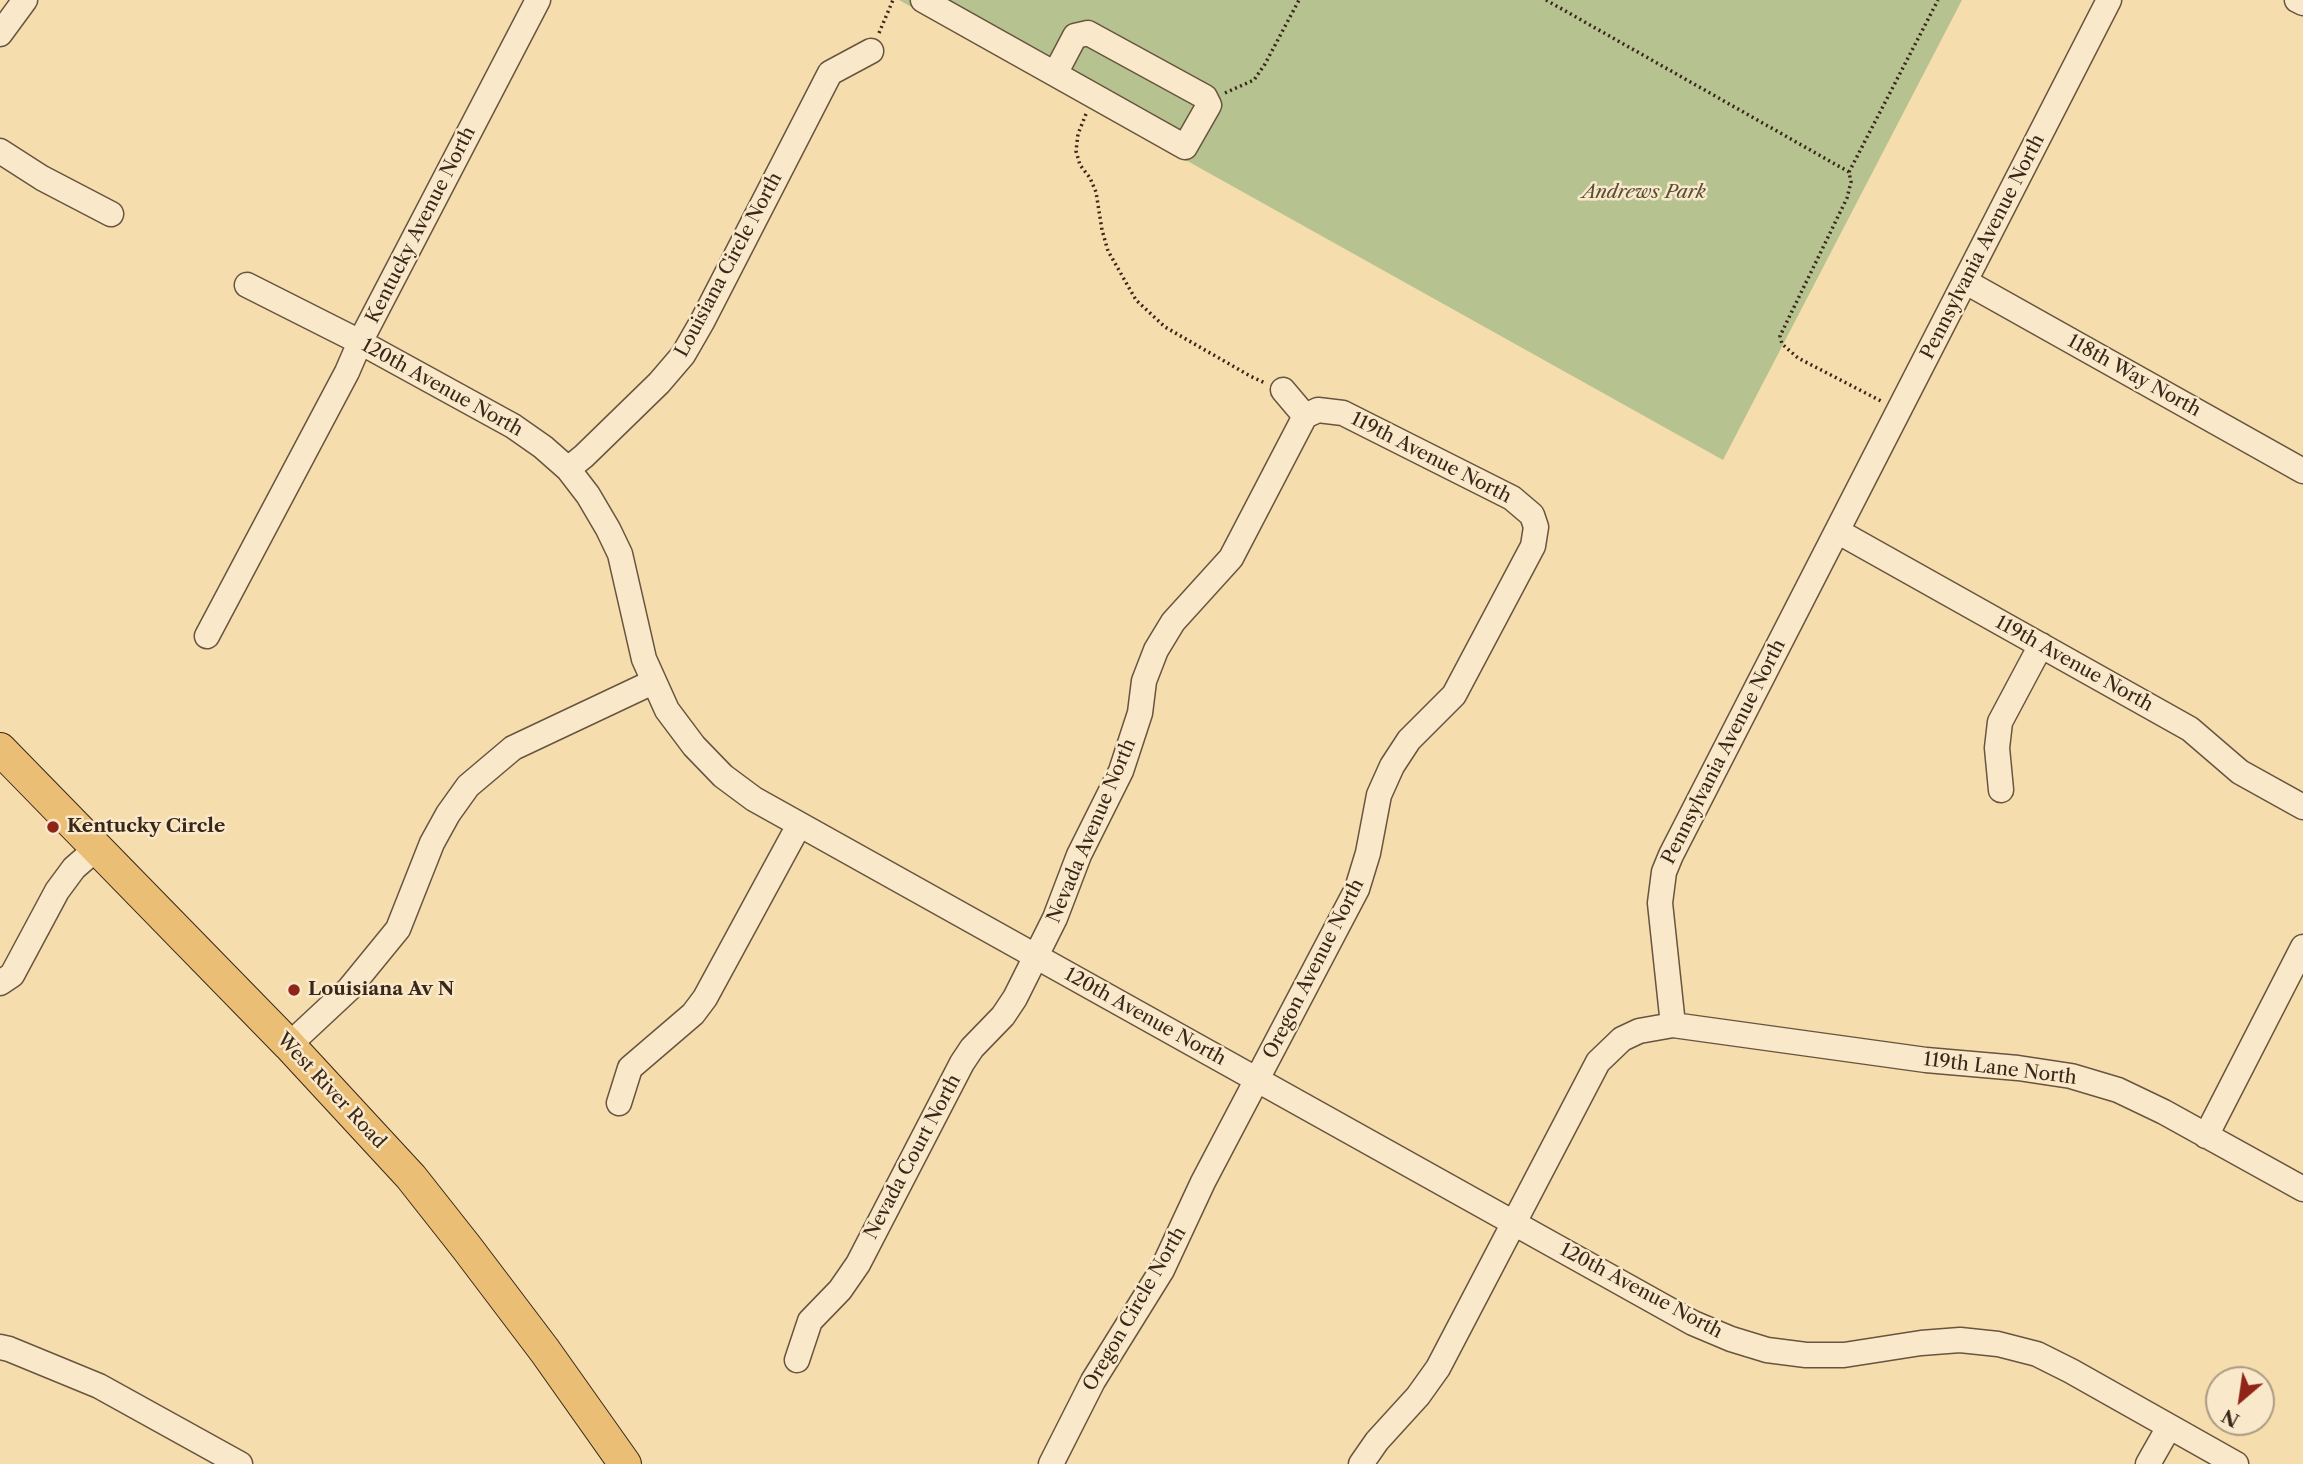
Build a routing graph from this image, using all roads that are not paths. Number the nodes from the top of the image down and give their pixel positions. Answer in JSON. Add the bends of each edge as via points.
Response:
{"nodes":[{"id":1,"x":25,"y":0,"type":"edge"},
{"id":2,"x":538,"y":0,"type":"edge"},
{"id":3,"x":923,"y":0,"type":"edge"},
{"id":4,"x":2109,"y":0,"type":"edge"},
{"id":5,"x":2297,"y":0,"type":"edge"},
{"id":6,"x":2303,"y":3,"type":"edge"},
{"id":7,"x":0,"y":34,"type":"edge"},
{"id":8,"x":872,"y":51,"type":"road end"},
{"id":9,"x":1055,"y":74,"type":"junction"},
{"id":10,"x":0,"y":151,"type":"edge"},
{"id":11,"x":111,"y":214,"type":"dead end"},
{"id":12,"x":1966,"y":282,"type":"junction"},
{"id":13,"x":247,"y":285,"type":"dead end"},
{"id":14,"x":360,"y":342,"type":"junction"},
{"id":15,"x":1283,"y":390,"type":"road end"},
{"id":16,"x":1305,"y":415,"type":"junction"},
{"id":17,"x":568,"y":469,"type":"junction"},
{"id":18,"x":2303,"y":471,"type":"edge"},
{"id":19,"x":1536,"y":527,"type":"joint"},
{"id":20,"x":1836,"y":531,"type":"junction"},
{"id":21,"x":207,"y":636,"type":"dead end"},
{"id":22,"x":2040,"y":645,"type":"junction"},
{"id":23,"x":653,"y":682,"type":"junction"},
{"id":24,"x":0,"y":749,"type":"edge"},
{"id":25,"x":2001,"y":790,"type":"dead end"},
{"id":26,"x":2303,"y":807,"type":"edge"},
{"id":27,"x":799,"y":825,"type":"junction"},
{"id":28,"x":97,"y":848,"type":"junction"},
{"id":29,"x":2303,"y":947,"type":"edge"},
{"id":30,"x":1036,"y":957,"type":"junction"},
{"id":31,"x":0,"y":983,"type":"edge"},
{"id":32,"x":1673,"y":1025,"type":"junction"},
{"id":33,"x":289,"y":1045,"type":"junction"},
{"id":34,"x":1258,"y":1079,"type":"junction"},
{"id":35,"x":619,"y":1103,"type":"dead end"},
{"id":36,"x":2206,"y":1136,"type":"junction"},
{"id":37,"x":2303,"y":1189,"type":"edge"},
{"id":38,"x":1515,"y":1222,"type":"junction"},
{"id":39,"x":0,"y":1347,"type":"edge"},
{"id":40,"x":797,"y":1360,"type":"dead end"},
{"id":41,"x":2169,"y":1427,"type":"junction"},
{"id":42,"x":240,"y":1464,"type":"edge"},
{"id":43,"x":625,"y":1464,"type":"edge"},
{"id":44,"x":1051,"y":1464,"type":"edge"},
{"id":45,"x":1361,"y":1464,"type":"edge"},
{"id":46,"x":2148,"y":1464,"type":"edge"},
{"id":47,"x":2236,"y":1464,"type":"edge"}],
"edges":[{"from":1,"to":7,"type":"street"},
{"from":2,"to":14,"type":"street","name":"Kentucky Avenue North"},
{"from":3,"to":9,"type":"street"},
{"from":4,"to":12,"type":"street","name":"Pennsylvania Avenue North"},
{"from":5,"to":6,"type":"street"},
{"from":8,"to":17,"type":"street","name":"Louisiana Circle North","via":[[830,73],[683,355]]},
{"from":9,"to":9,"type":"street","via":[[1075,36],[1088,33],[1205,97],[1209,105],[1185,147]]},
{"from":10,"to":11,"type":"street"},
{"from":12,"to":18,"type":"street","name":"118th Way North"},
{"from":12,"to":20,"type":"street","name":"Pennsylvania Avenue North"},
{"from":13,"to":14,"type":"street","name":"120th Avenue North"},
{"from":14,"to":17,"type":"street","name":"120th Avenue North","via":[[513,426]]},
{"from":14,"to":21,"type":"street","name":"Kentucky Avenue North"},
{"from":15,"to":16,"type":"street"},
{"from":16,"to":19,"type":"street","name":"119th Avenue North","via":[[1318,410],[1343,413],[1512,498],[1532,515]]},
{"from":16,"to":30,"type":"street","name":"Nevada Avenue North","via":[[1231,558],[1173,622],[1156,650],[1121,771]]},
{"from":17,"to":23,"type":"street","name":"120th Avenue North","via":[[620,554],[638,638]]},
{"from":19,"to":34,"type":"street","name":"Oregon Avenue North","via":[[1533,546],[1454,695],[1409,740],[1392,766],[1379,795],[1356,889]]},
{"from":20,"to":22,"type":"street","name":"119th Avenue North"},
{"from":20,"to":32,"type":"street","name":"Pennsylvania Avenue North","via":[[1664,872],[1660,903]]},
{"from":22,"to":25,"type":"street","via":[[2000,722]]},
{"from":22,"to":26,"type":"street","name":"119th Avenue North","via":[[2190,729],[2240,772]]},
{"from":23,"to":27,"type":"street","name":"120th Avenue North","via":[[667,710],[723,776]]},
{"from":23,"to":33,"type":"street","via":[[513,748],[468,786],[432,843],[398,929],[349,989]]},
{"from":24,"to":28,"type":"main road","name":"West River Road"},
{"from":27,"to":30,"type":"street","name":"120th Avenue North"},
{"from":27,"to":35,"type":"street","via":[[705,998],[693,1014],[630,1068]]},
{"from":28,"to":31,"type":"street","via":[[57,891],[12,975]]},
{"from":28,"to":33,"type":"main road","name":"West River Road"},
{"from":29,"to":36,"type":"street"},
{"from":30,"to":34,"type":"street","name":"120th Avenue North"},
{"from":30,"to":40,"type":"street","name":"Nevada Court North","via":[[1003,1016],[962,1063],[858,1264],[810,1321]]},
{"from":32,"to":36,"type":"street","name":"119th Lane North","via":[[2071,1076],[2118,1090]]},
{"from":32,"to":38,"type":"street","via":[[1622,1039],[1598,1062]]},
{"from":33,"to":43,"type":"main road","name":"West River Road","via":[[388,1151],[459,1237]]},
{"from":34,"to":38,"type":"street","name":"120th Avenue North"},
{"from":34,"to":44,"type":"street","name":"Oregon Circle North","via":[[1162,1270],[1093,1381]]},
{"from":36,"to":37,"type":"street","name":"119th Lane North"},
{"from":38,"to":41,"type":"street","name":"120th Avenue North","via":[[1693,1323],[1731,1339],[1806,1355],[1844,1355],[1960,1340],[1998,1344],[2036,1354]]},
{"from":38,"to":45,"type":"street","via":[[1438,1368]]},
{"from":39,"to":42,"type":"street","via":[[99,1386]]},
{"from":41,"to":46,"type":"street"},
{"from":41,"to":47,"type":"street","name":"120th Avenue North"}]}
